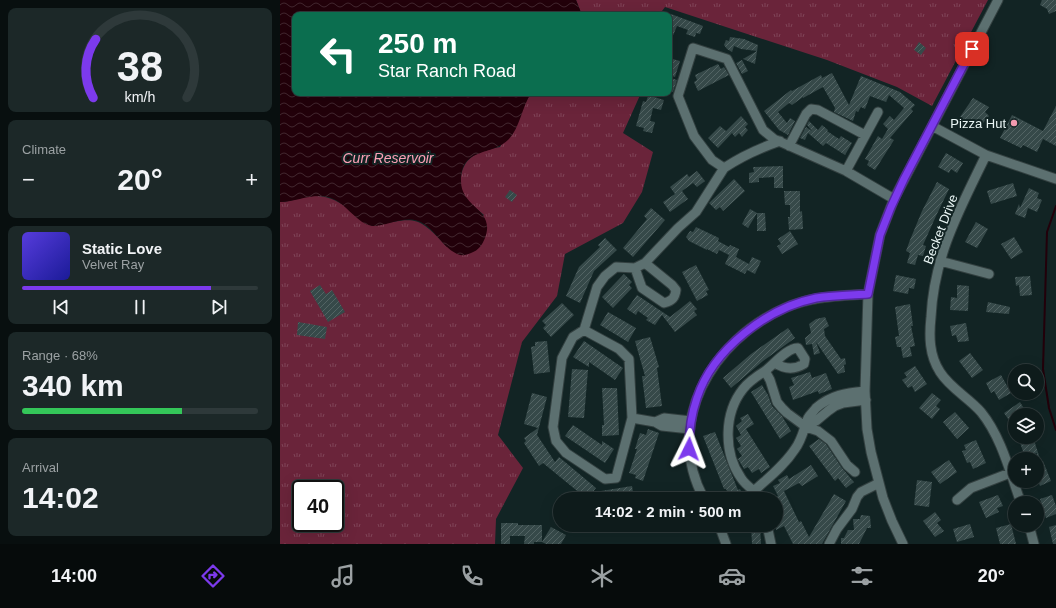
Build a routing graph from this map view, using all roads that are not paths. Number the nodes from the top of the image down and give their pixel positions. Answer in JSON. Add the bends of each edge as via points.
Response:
{"nodes":[{"id":1,"x":998,"y":0,"type":"edge"},
{"id":2,"x":878,"y":112,"type":"dead end"},
{"id":3,"x":932,"y":126,"type":"junction"},
{"id":4,"x":865,"y":135,"type":"junction"},
{"id":5,"x":780,"y":141,"type":"junction"},
{"id":6,"x":790,"y":146,"type":"junction"},
{"id":7,"x":986,"y":155,"type":"junction"},
{"id":8,"x":724,"y":168,"type":"junction"},
{"id":9,"x":846,"y":171,"type":"junction"},
{"id":10,"x":1055,"y":179,"type":"edge"},
{"id":11,"x":894,"y":199,"type":"junction"},
{"id":12,"x":940,"y":261,"type":"junction"},
{"id":13,"x":645,"y":264,"type":"junction"},
{"id":14,"x":635,"y":268,"type":"junction"},
{"id":15,"x":989,"y":274,"type":"dead end"},
{"id":16,"x":868,"y":294,"type":"junction"},
{"id":17,"x":584,"y":330,"type":"junction"},
{"id":18,"x":775,"y":363,"type":"dead end"},
{"id":19,"x":765,"y":371,"type":"junction"},
{"id":20,"x":865,"y":396,"type":"junction"},
{"id":21,"x":632,"y":418,"type":"junction"},
{"id":22,"x":690,"y":425,"type":"junction"},
{"id":23,"x":806,"y":427,"type":"junction"},
{"id":24,"x":1008,"y":467,"type":"edge"},
{"id":25,"x":855,"y":472,"type":"dead end"},
{"id":26,"x":1008,"y":474,"type":"edge"},
{"id":27,"x":879,"y":483,"type":"junction"},
{"id":28,"x":700,"y":492,"type":"edge"},
{"id":29,"x":752,"y":492,"type":"edge"},
{"id":30,"x":758,"y":492,"type":"edge"},
{"id":31,"x":957,"y":500,"type":"dead end"},
{"id":32,"x":722,"y":532,"type":"edge"},
{"id":33,"x":768,"y":532,"type":"edge"},
{"id":34,"x":1031,"y":532,"type":"edge"},
{"id":35,"x":726,"y":544,"type":"edge"},
{"id":36,"x":771,"y":544,"type":"edge"},
{"id":37,"x":830,"y":544,"type":"edge"},
{"id":38,"x":903,"y":544,"type":"edge"},
{"id":39,"x":1034,"y":544,"type":"edge"}],
"edges":[{"from":1,"to":3,"type":"street"},
{"from":2,"to":4,"type":"street"},
{"from":3,"to":7,"type":"street"},
{"from":3,"to":11,"type":"street"},
{"from":4,"to":6,"type":"street","via":[[812,109],[806,114]]},
{"from":4,"to":9,"type":"street"},
{"from":5,"to":6,"type":"street"},
{"from":5,"to":8,"type":"street","via":[[757,149]]},
{"from":5,"to":8,"type":"street","via":[[763,130],[727,59],[693,48],[678,96],[694,136],[712,160]]},
{"from":6,"to":9,"type":"street"},
{"from":7,"to":10,"type":"street"},
{"from":7,"to":12,"type":"street","name":"Becket Drive","via":[[944,245]]},
{"from":8,"to":13,"type":"street","via":[[696,212]]},
{"from":9,"to":11,"type":"street"},
{"from":11,"to":16,"type":"street","via":[[880,235]]},
{"from":12,"to":15,"type":"street"},
{"from":12,"to":24,"type":"street","name":"Becket Drive","via":[[931,304],[930,334],[933,356],[941,374],[973,404],[992,427]]},
{"from":13,"to":14,"type":"street"},
{"from":13,"to":14,"type":"street","via":[[676,290],[670,302],[664,303],[642,288]]},
{"from":14,"to":17,"type":"street","via":[[616,267],[605,276],[597,288]]},
{"from":16,"to":20,"type":"street"},
{"from":16,"to":22,"type":"street","via":[[817,298],[786,308],[755,325],[730,346],[714,365],[697,398]]},
{"from":17,"to":21,"type":"street","via":[[619,349],[630,359]]},
{"from":17,"to":21,"type":"street","via":[[572,337],[562,358],[553,427],[556,441],[566,453],[605,479],[616,478]]},
{"from":18,"to":19,"type":"street"},
{"from":19,"to":23,"type":"street","via":[[777,402]]},
{"from":19,"to":29,"type":"street","via":[[743,389],[729,418],[729,449],[735,468]]},
{"from":20,"to":23,"type":"street","via":[[841,394],[823,402],[809,416]]},
{"from":20,"to":27,"type":"street","via":[[871,452]]},
{"from":21,"to":22,"type":"street","via":[[655,422],[662,426]]},
{"from":22,"to":28,"type":"street","via":[[691,464]]},
{"from":23,"to":25,"type":"street","via":[[818,431],[830,441],[844,462]]},
{"from":23,"to":30,"type":"street","via":[[796,448]]},
{"from":26,"to":31,"type":"street","via":[[971,488]]},
{"from":27,"to":37,"type":"street","via":[[861,492]]},
{"from":27,"to":38,"type":"street"},
{"from":32,"to":35,"type":"street"},
{"from":33,"to":36,"type":"street"},
{"from":34,"to":39,"type":"street"}]}
